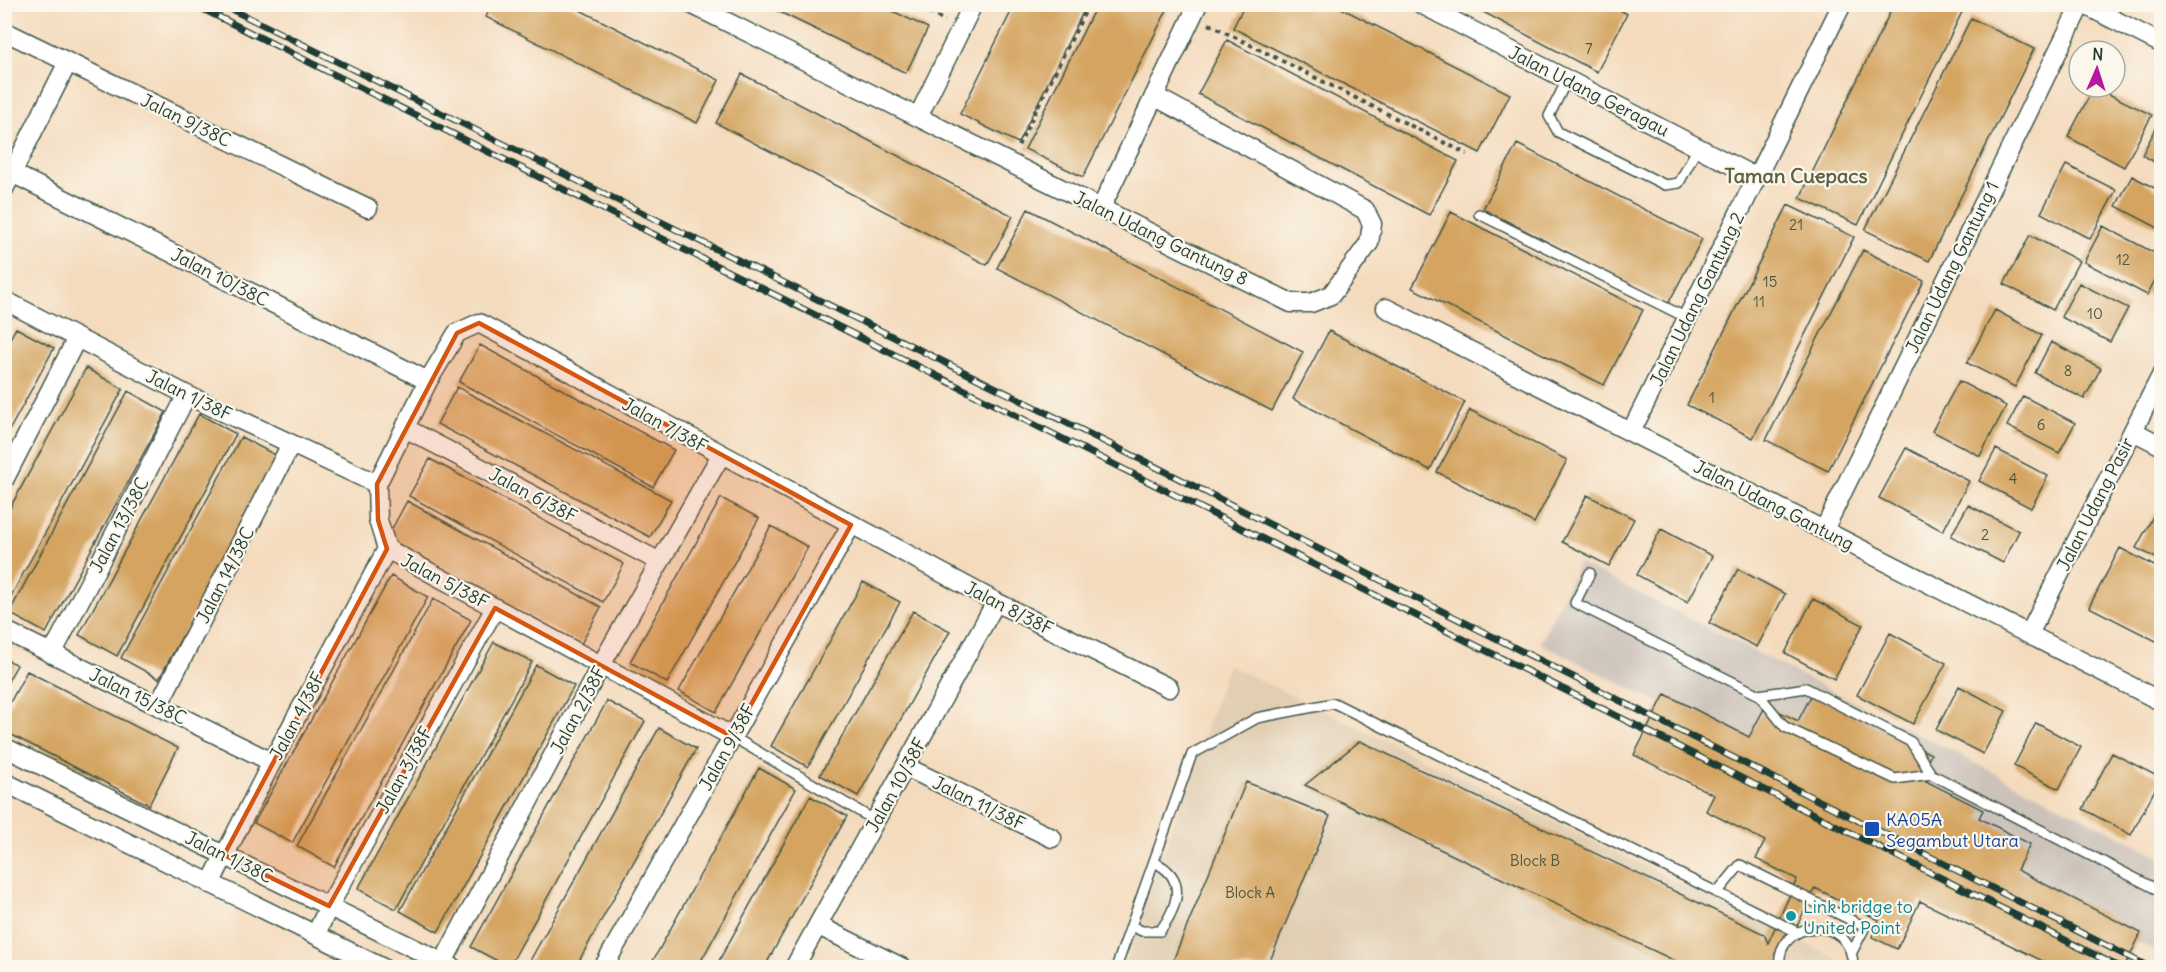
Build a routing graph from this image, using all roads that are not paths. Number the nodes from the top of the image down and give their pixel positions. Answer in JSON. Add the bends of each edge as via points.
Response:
{"nodes":[{"id":1,"x":691,"y":4,"type":"edge"},
{"id":2,"x":973,"y":4,"type":"edge"},
{"id":3,"x":1421,"y":4,"type":"edge"},
{"id":4,"x":1842,"y":4,"type":"edge"},
{"id":5,"x":2082,"y":4,"type":"edge"},
{"id":6,"x":1195,"y":10,"type":"edge"},
{"id":7,"x":4,"y":31,"type":"edge"},
{"id":8,"x":2162,"y":44,"type":"edge"},
{"id":9,"x":68,"y":62,"type":"junction"},
{"id":10,"x":1567,"y":80,"type":"junction"},
{"id":11,"x":1154,"y":96,"type":"junction"},
{"id":12,"x":918,"y":117,"type":"junction"},
{"id":13,"x":1698,"y":147,"type":"junction"},
{"id":14,"x":7,"y":177,"type":"edge"},
{"id":15,"x":1757,"y":178,"type":"junction"},
{"id":16,"x":368,"y":208,"type":"dead end"},
{"id":17,"x":1101,"y":208,"type":"junction"},
{"id":18,"x":1479,"y":214,"type":"dead end"},
{"id":19,"x":4,"y":300,"type":"edge"},
{"id":20,"x":1386,"y":308,"type":"dead end"},
{"id":21,"x":1687,"y":318,"type":"junction"},
{"id":22,"x":479,"y":323,"type":"joint"},
{"id":23,"x":77,"y":338,"type":"junction"},
{"id":24,"x":2162,"y":374,"type":"edge"},
{"id":25,"x":428,"y":381,"type":"junction"},
{"id":26,"x":187,"y":395,"type":"junction"},
{"id":27,"x":405,"y":428,"type":"junction"},
{"id":28,"x":2133,"y":431,"type":"junction"},
{"id":29,"x":1631,"y":432,"type":"junction"},
{"id":30,"x":291,"y":444,"type":"junction"},
{"id":31,"x":2162,"y":446,"type":"edge"},
{"id":32,"x":721,"y":455,"type":"junction"},
{"id":33,"x":4,"y":480,"type":"edge"},
{"id":34,"x":377,"y":484,"type":"junction"},
{"id":35,"x":851,"y":525,"type":"junction"},
{"id":36,"x":1824,"y":530,"type":"junction"},
{"id":37,"x":387,"y":549,"type":"junction"},
{"id":38,"x":660,"y":562,"type":"junction"},
{"id":39,"x":1590,"y":573,"type":"dead end"},
{"id":40,"x":996,"y":602,"type":"junction"},
{"id":41,"x":495,"y":608,"type":"junction"},
{"id":42,"x":4,"y":630,"type":"edge"},
{"id":43,"x":2029,"y":634,"type":"junction"},
{"id":44,"x":52,"y":654,"type":"junction"},
{"id":45,"x":601,"y":665,"type":"junction"},
{"id":46,"x":1169,"y":688,"type":"dead end"},
{"id":47,"x":1759,"y":695,"type":"junction"},
{"id":48,"x":2162,"y":702,"type":"edge"},
{"id":49,"x":159,"y":706,"type":"junction"},
{"id":50,"x":733,"y":737,"type":"junction"},
{"id":51,"x":4,"y":747,"type":"edge"},
{"id":52,"x":272,"y":762,"type":"junction"},
{"id":53,"x":906,"y":767,"type":"junction"},
{"id":54,"x":1931,"y":774,"type":"junction"},
{"id":55,"x":4,"y":782,"type":"edge"},
{"id":56,"x":876,"y":821,"type":"junction"},
{"id":57,"x":1052,"y":838,"type":"dead end"},
{"id":58,"x":224,"y":855,"type":"junction"},
{"id":59,"x":1154,"y":862,"type":"junction"},
{"id":60,"x":210,"y":884,"type":"junction"},
{"id":61,"x":2162,"y":892,"type":"edge"},
{"id":62,"x":1718,"y":893,"type":"junction"},
{"id":63,"x":329,"y":906,"type":"junction"},
{"id":64,"x":819,"y":926,"type":"junction"},
{"id":65,"x":1131,"y":926,"type":"junction"},
{"id":66,"x":1797,"y":932,"type":"junction"},
{"id":67,"x":316,"y":934,"type":"junction"},
{"id":68,"x":1851,"y":954,"type":"junction"},
{"id":69,"x":372,"y":965,"type":"edge"},
{"id":70,"x":445,"y":966,"type":"edge"},
{"id":71,"x":603,"y":968,"type":"edge"},
{"id":72,"x":794,"y":968,"type":"edge"},
{"id":73,"x":903,"y":968,"type":"edge"},
{"id":74,"x":1116,"y":968,"type":"edge"},
{"id":75,"x":1780,"y":968,"type":"edge"},
{"id":76,"x":1853,"y":968,"type":"edge"}],
"edges":[{"from":1,"to":12,"type":"street","name":"Jalan Udang Gantung 8"},
{"from":2,"to":12,"type":"street"},
{"from":3,"to":10,"type":"street","name":"Jalan Udang Geragau"},
{"from":4,"to":15,"type":"street","name":"Jalan Udang Gantung 2"},
{"from":5,"to":8,"type":"street"},
{"from":5,"to":36,"type":"street","name":"Jalan Udang Gantung 1"},
{"from":6,"to":11,"type":"street"},
{"from":7,"to":9,"type":"street","name":"Jalan 9/38C"},
{"from":9,"to":14,"type":"street"},
{"from":9,"to":16,"type":"street","name":"Jalan 9/38C"},
{"from":10,"to":13,"type":"street","name":"Jalan Udang Geragau"},
{"from":10,"to":13,"type":"lane","via":[[1549,116],[1558,132],[1665,185],[1679,183]]},
{"from":11,"to":17,"type":"street"},
{"from":11,"to":17,"type":"street","name":"Jalan Udang Gantung 8","via":[[1365,210],[1372,224],[1369,243],[1331,295],[1311,303],[1291,303]]},
{"from":12,"to":17,"type":"street","name":"Jalan Udang Gantung 8"},
{"from":13,"to":15,"type":"street","name":"Jalan Udang Geragau"},
{"from":14,"to":25,"type":"street","name":"Jalan 10/38C"},
{"from":15,"to":21,"type":"street","name":"Jalan Udang Gantung 2"},
{"from":18,"to":21,"type":"lane"},
{"from":19,"to":23,"type":"street","name":"Jalan 1/38F"},
{"from":20,"to":29,"type":"street","name":"Jalan Udang Gantung"},
{"from":21,"to":29,"type":"street","name":"Jalan Udang Gantung 2"},
{"from":22,"to":25,"type":"street","name":"Jalan 5/38F","via":[[457,333]]},
{"from":22,"to":32,"type":"street","name":"Jalan 7/38F"},
{"from":23,"to":26,"type":"street","name":"Jalan 1/38F"},
{"from":23,"to":33,"type":"street"},
{"from":24,"to":28,"type":"street","name":"Jalan Udang Pasir"},
{"from":25,"to":27,"type":"street","name":"Jalan 5/38F"},
{"from":26,"to":30,"type":"street","name":"Jalan 1/38F"},
{"from":26,"to":44,"type":"street","name":"Jalan 13/38C"},
{"from":27,"to":34,"type":"street","name":"Jalan 5/38F"},
{"from":27,"to":38,"type":"street","name":"Jalan 6/38F"},
{"from":28,"to":31,"type":"street"},
{"from":28,"to":43,"type":"street","name":"Jalan Udang Pasir"},
{"from":29,"to":36,"type":"street","name":"Jalan Udang Gantung"},
{"from":30,"to":34,"type":"street","name":"Jalan 1/38F"},
{"from":30,"to":49,"type":"street","name":"Jalan 14/38C"},
{"from":32,"to":35,"type":"street","name":"Jalan 7/38F"},
{"from":32,"to":38,"type":"street","name":"Jalan 2/38F"},
{"from":34,"to":37,"type":"street","name":"Jalan 5/38F","via":[[378,520]]},
{"from":35,"to":40,"type":"street","name":"Jalan 8/38F"},
{"from":35,"to":50,"type":"street","name":"Jalan 9/38F"},
{"from":36,"to":43,"type":"street","name":"Jalan Udang Gantung"},
{"from":37,"to":41,"type":"street","name":"Jalan 5/38F"},
{"from":37,"to":52,"type":"street","name":"Jalan 4/38F"},
{"from":38,"to":45,"type":"street","name":"Jalan 2/38F"},
{"from":39,"to":47,"type":"lane","via":[[1575,603]]},
{"from":40,"to":46,"type":"street","name":"Jalan 8/38F"},
{"from":40,"to":53,"type":"street","name":"Jalan 10/38F"},
{"from":41,"to":45,"type":"street","name":"Jalan 5/38F"},
{"from":41,"to":63,"type":"street","name":"Jalan 3/38F"},
{"from":42,"to":44,"type":"street","name":"Jalan 15/38C"},
{"from":43,"to":48,"type":"street","name":"Jalan Udang Gantung"},
{"from":44,"to":49,"type":"street","name":"Jalan 15/38C"},
{"from":45,"to":50,"type":"street","name":"Jalan 5/38F"},
{"from":45,"to":70,"type":"street","name":"Jalan 2/38F"},
{"from":47,"to":54,"type":"lane","via":[[1785,727],[1895,779]]},
{"from":47,"to":54,"type":"lane","via":[[1806,688],[1911,742]]},
{"from":49,"to":52,"type":"street","name":"Jalan 15/38C"},
{"from":50,"to":56,"type":"lane"},
{"from":50,"to":71,"type":"street","name":"Jalan 9/38F"},
{"from":51,"to":58,"type":"street","name":"Jalan 1/38C"},
{"from":52,"to":58,"type":"street","name":"Jalan 4/38F"},
{"from":53,"to":56,"type":"street","name":"Jalan 10/38F"},
{"from":53,"to":57,"type":"street","name":"Jalan 11/38F"},
{"from":54,"to":61,"type":"lane"},
{"from":55,"to":60,"type":"street","name":"Jalan 1/38C"},
{"from":56,"to":64,"type":"street","name":"Jalan 10/38F"},
{"from":58,"to":60,"type":"street","name":"Jalan 4/38F"},
{"from":58,"to":63,"type":"street","name":"Jalan 1/38C"},
{"from":59,"to":62,"type":"lane","via":[[1192,754],[1257,718],[1334,703]]},
{"from":59,"to":65,"type":"lane"},
{"from":59,"to":65,"type":"lane","via":[[1165,867],[1177,884],[1170,918],[1160,931],[1142,931]]},
{"from":60,"to":67,"type":"street","name":"Jalan 1/38C"},
{"from":62,"to":66,"type":"lane"},
{"from":62,"to":68,"type":"lane","via":[[1740,865],[1865,927]]},
{"from":63,"to":67,"type":"street","name":"Jalan 3/38F"},
{"from":63,"to":70,"type":"street","name":"Jalan 1/38C"},
{"from":64,"to":72,"type":"street","name":"Jalan 10/38F"},
{"from":64,"to":73,"type":"street"},
{"from":65,"to":74,"type":"lane"},
{"from":66,"to":68,"type":"lane","via":[[1820,927],[1832,930]]},
{"from":66,"to":75,"type":"lane","via":[[1781,951]]},
{"from":67,"to":69,"type":"street","name":"Jalan 1/38C"},
{"from":68,"to":76,"type":"lane"}]}
